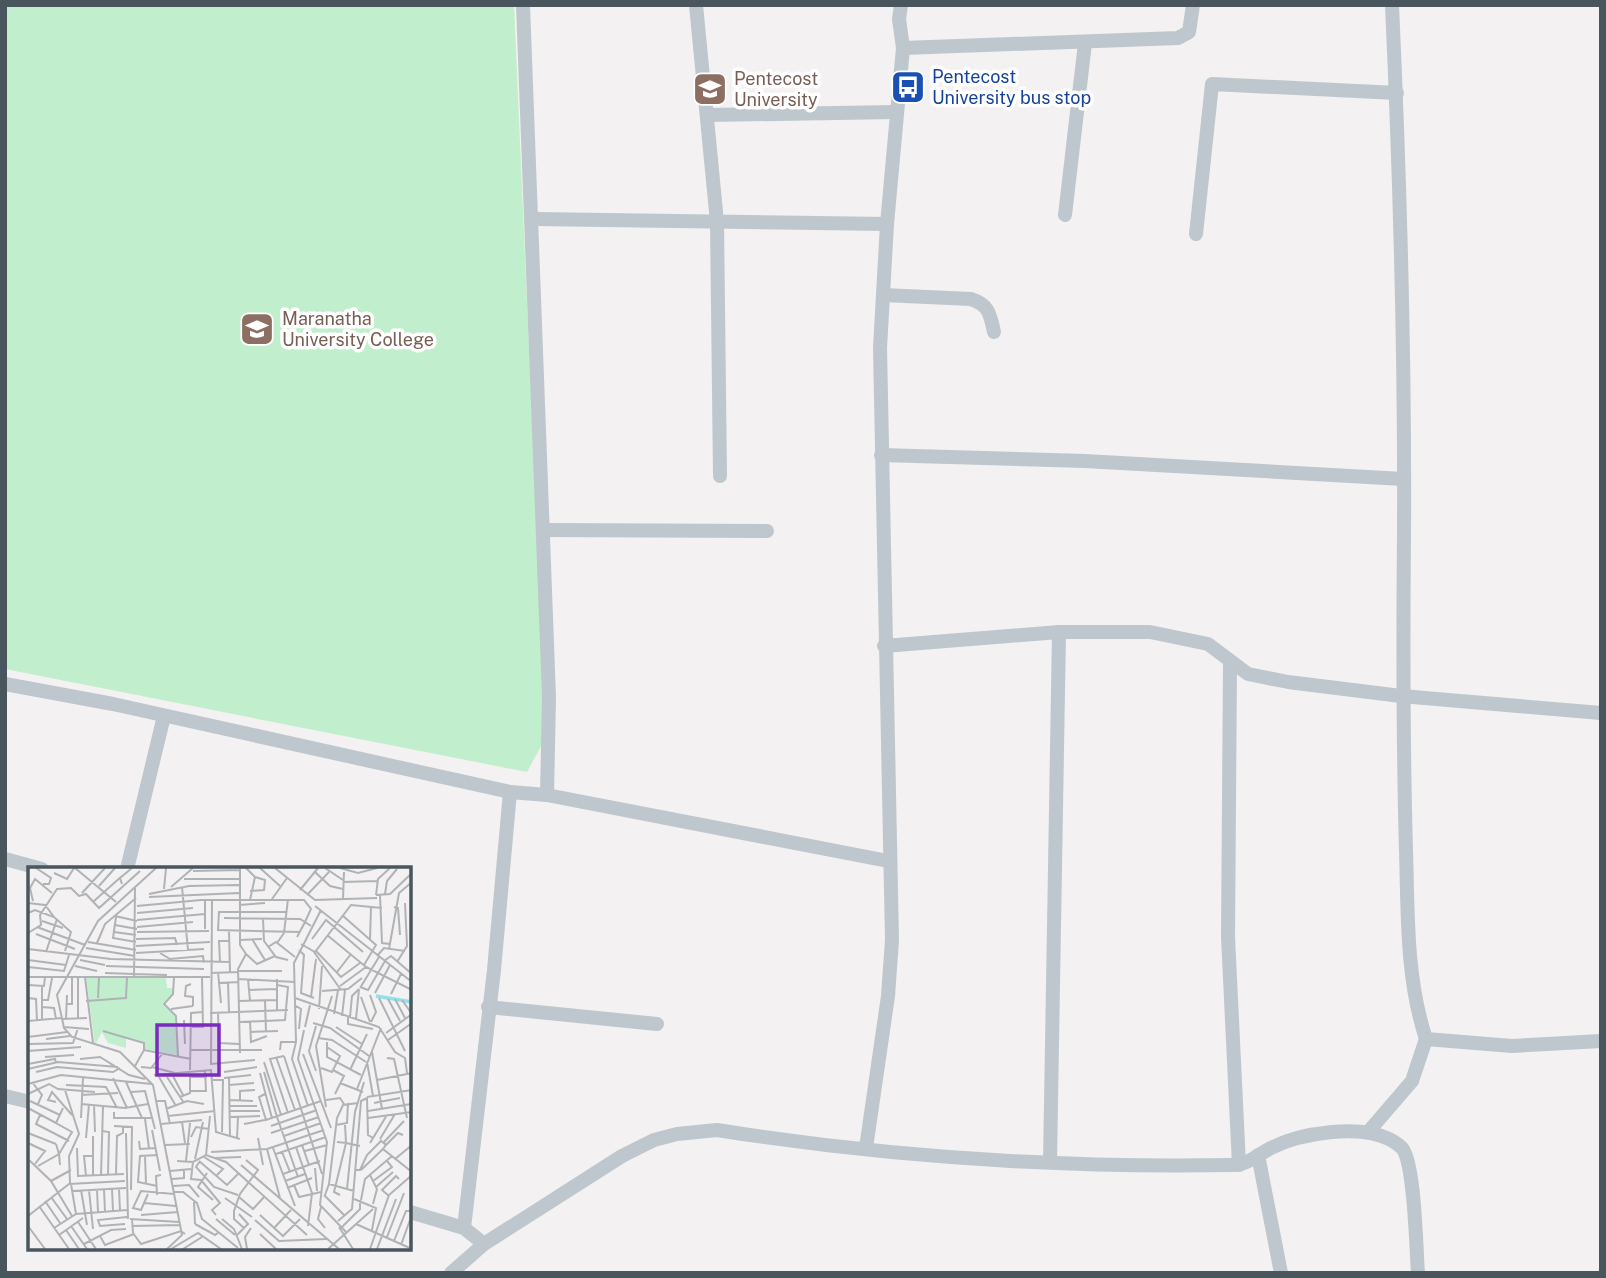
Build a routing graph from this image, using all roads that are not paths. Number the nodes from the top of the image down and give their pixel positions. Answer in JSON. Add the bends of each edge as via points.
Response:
{"nodes":[{"id":1,"x":523,"y":5,"type":"edge"},
{"id":2,"x":696,"y":5,"type":"edge"},
{"id":3,"x":901,"y":5,"type":"edge"},
{"id":4,"x":1193,"y":5,"type":"edge"},
{"id":5,"x":1392,"y":5,"type":"edge"},
{"id":6,"x":1085,"y":43,"type":"junction"},
{"id":7,"x":903,"y":48,"type":"junction"},
{"id":8,"x":1397,"y":93,"type":"junction"},
{"id":9,"x":896,"y":112,"type":"junction"},
{"id":10,"x":708,"y":115,"type":"junction"},
{"id":11,"x":1065,"y":215,"type":"dead end"},
{"id":12,"x":534,"y":219,"type":"junction"},
{"id":13,"x":717,"y":222,"type":"junction"},
{"id":14,"x":887,"y":224,"type":"junction"},
{"id":15,"x":1196,"y":234,"type":"dead end"},
{"id":16,"x":883,"y":295,"type":"junction"},
{"id":17,"x":994,"y":332,"type":"dead end"},
{"id":18,"x":881,"y":455,"type":"junction"},
{"id":19,"x":720,"y":476,"type":"dead end"},
{"id":20,"x":1403,"y":479,"type":"junction"},
{"id":21,"x":543,"y":530,"type":"junction"},
{"id":22,"x":767,"y":531,"type":"dead end"},
{"id":23,"x":1059,"y":632,"type":"junction"},
{"id":24,"x":884,"y":646,"type":"junction"},
{"id":25,"x":1230,"y":663,"type":"junction"},
{"id":26,"x":5,"y":684,"type":"edge"},
{"id":27,"x":1401,"y":696,"type":"junction"},
{"id":28,"x":1601,"y":713,"type":"edge"},
{"id":29,"x":164,"y":716,"type":"junction"},
{"id":30,"x":510,"y":792,"type":"junction"},
{"id":31,"x":547,"y":795,"type":"junction"},
{"id":32,"x":5,"y":859,"type":"edge"},
{"id":33,"x":888,"y":861,"type":"junction"},
{"id":34,"x":35,"y":867,"type":"edge"},
{"id":35,"x":127,"y":867,"type":"edge"},
{"id":36,"x":488,"y":1007,"type":"junction"},
{"id":37,"x":657,"y":1024,"type":"dead end"},
{"id":38,"x":1426,"y":1039,"type":"junction"},
{"id":39,"x":1601,"y":1041,"type":"edge"},
{"id":40,"x":5,"y":1096,"type":"edge"},
{"id":41,"x":28,"y":1102,"type":"edge"},
{"id":42,"x":1369,"y":1131,"type":"junction"},
{"id":43,"x":866,"y":1148,"type":"junction"},
{"id":44,"x":1258,"y":1155,"type":"junction"},
{"id":45,"x":1051,"y":1162,"type":"junction"},
{"id":46,"x":1239,"y":1165,"type":"junction"},
{"id":47,"x":411,"y":1212,"type":"edge"},
{"id":48,"x":464,"y":1228,"type":"junction"},
{"id":49,"x":484,"y":1244,"type":"junction"},
{"id":50,"x":451,"y":1273,"type":"edge"},
{"id":51,"x":1281,"y":1273,"type":"edge"},
{"id":52,"x":1418,"y":1273,"type":"edge"}],
"edges":[{"from":1,"to":12,"type":"street"},
{"from":2,"to":10,"type":"street"},
{"from":3,"to":7,"type":"street"},
{"from":4,"to":6,"type":"street","via":[[1189,32],[1178,38]]},
{"from":5,"to":8,"type":"street"},
{"from":6,"to":7,"type":"street"},
{"from":6,"to":11,"type":"street"},
{"from":7,"to":9,"type":"street"},
{"from":8,"to":15,"type":"street","via":[[1212,85]]},
{"from":8,"to":20,"type":"street"},
{"from":9,"to":10,"type":"street"},
{"from":9,"to":14,"type":"street"},
{"from":10,"to":13,"type":"street"},
{"from":12,"to":13,"type":"street"},
{"from":12,"to":21,"type":"street"},
{"from":13,"to":14,"type":"street"},
{"from":13,"to":19,"type":"street"},
{"from":14,"to":16,"type":"street"},
{"from":16,"to":17,"type":"street","via":[[984,303]]},
{"from":16,"to":18,"type":"street"},
{"from":18,"to":20,"type":"street"},
{"from":18,"to":24,"type":"street"},
{"from":20,"to":27,"type":"street"},
{"from":21,"to":22,"type":"street"},
{"from":21,"to":31,"type":"street"},
{"from":23,"to":24,"type":"street"},
{"from":23,"to":25,"type":"street","via":[[1150,632],[1208,644]]},
{"from":23,"to":45,"type":"street"},
{"from":24,"to":33,"type":"street"},
{"from":25,"to":27,"type":"street","via":[[1248,674],[1288,682]]},
{"from":25,"to":46,"type":"street","via":[[1228,937]]},
{"from":26,"to":29,"type":"street"},
{"from":27,"to":28,"type":"street"},
{"from":27,"to":38,"type":"street","via":[[1410,981]]},
{"from":29,"to":30,"type":"street"},
{"from":29,"to":35,"type":"street"},
{"from":30,"to":31,"type":"street"},
{"from":30,"to":36,"type":"street"},
{"from":31,"to":33,"type":"street"},
{"from":32,"to":34,"type":"street"},
{"from":33,"to":43,"type":"street","via":[[889,985]]},
{"from":36,"to":37,"type":"street"},
{"from":36,"to":48,"type":"street"},
{"from":38,"to":39,"type":"street","via":[[1512,1046]]},
{"from":38,"to":42,"type":"street","via":[[1412,1081]]},
{"from":40,"to":41,"type":"street"},
{"from":42,"to":44,"type":"street","via":[[1308,1135]]},
{"from":42,"to":52,"type":"street","via":[[1403,1149],[1409,1166]]},
{"from":43,"to":45,"type":"street","via":[[961,1159]]},
{"from":43,"to":49,"type":"street","via":[[717,1130],[677,1134],[622,1156]]},
{"from":44,"to":46,"type":"street"},
{"from":44,"to":51,"type":"street"},
{"from":45,"to":46,"type":"street"},
{"from":47,"to":48,"type":"street"},
{"from":48,"to":49,"type":"street"},
{"from":49,"to":50,"type":"street"}]}
